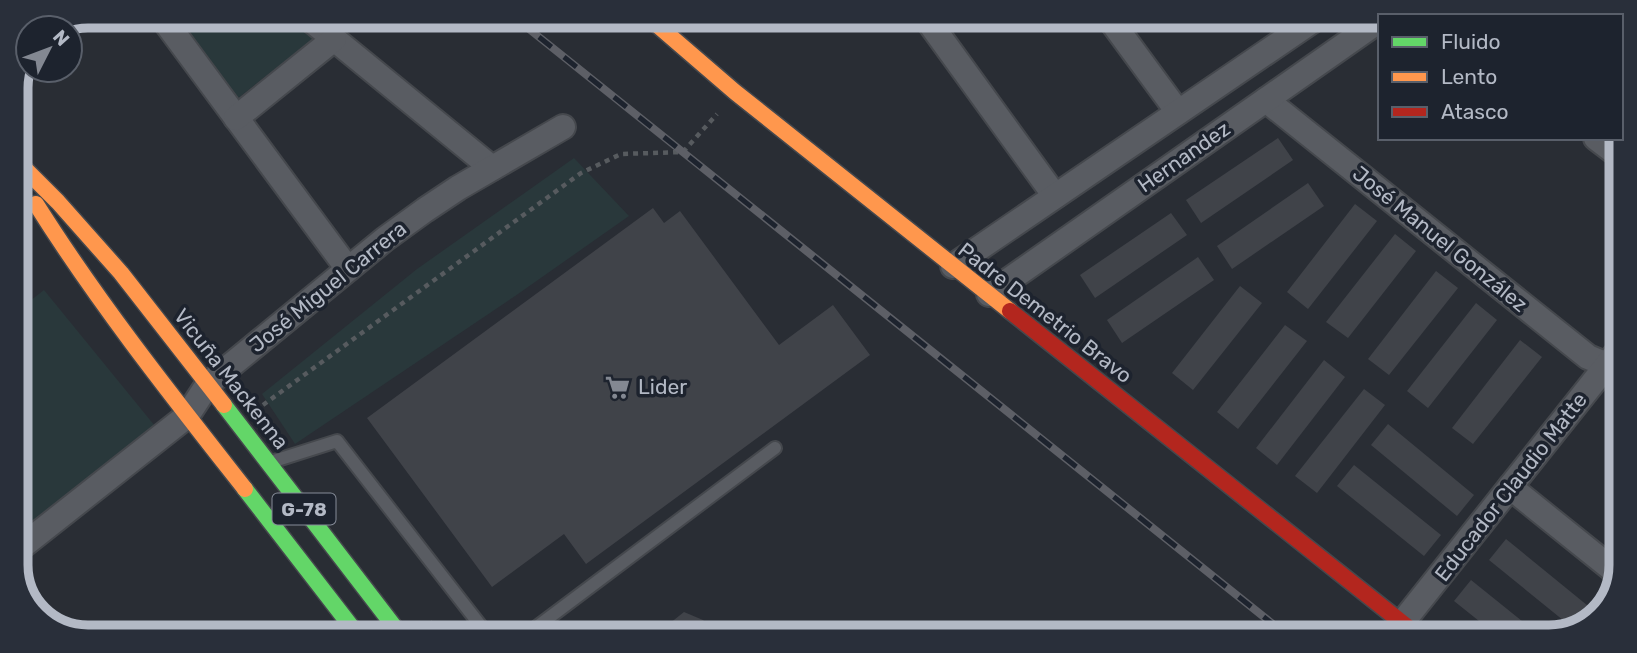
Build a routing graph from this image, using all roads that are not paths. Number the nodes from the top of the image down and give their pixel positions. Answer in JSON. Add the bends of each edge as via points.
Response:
{"nodes":[{"id":1,"x":170,"y":28,"type":"edge"},
{"id":2,"x":321,"y":28,"type":"edge"},
{"id":3,"x":662,"y":28,"type":"edge"},
{"id":4,"x":933,"y":28,"type":"edge"},
{"id":5,"x":1116,"y":28,"type":"edge"},
{"id":6,"x":1281,"y":28,"type":"edge"},
{"id":7,"x":1369,"y":28,"type":"edge"},
{"id":8,"x":334,"y":39,"type":"junction"},
{"id":9,"x":1266,"y":100,"type":"junction"},
{"id":10,"x":1178,"y":112,"type":"junction"},
{"id":11,"x":236,"y":118,"type":"junction"},
{"id":12,"x":563,"y":127,"type":"dead end"},
{"id":13,"x":492,"y":168,"type":"junction"},
{"id":14,"x":28,"y":172,"type":"edge"},
{"id":15,"x":28,"y":190,"type":"edge"},
{"id":16,"x":1055,"y":196,"type":"junction"},
{"id":17,"x":953,"y":266,"type":"junction"},
{"id":18,"x":348,"y":269,"type":"junction"},
{"id":19,"x":989,"y":294,"type":"junction"},
{"id":20,"x":1609,"y":361,"type":"edge"},
{"id":21,"x":1609,"y":369,"type":"edge"},
{"id":22,"x":208,"y":384,"type":"junction"},
{"id":23,"x":187,"y":416,"type":"junction"},
{"id":24,"x":775,"y":448,"type":"dead end"},
{"id":25,"x":269,"y":462,"type":"junction"},
{"id":26,"x":1510,"y":487,"type":"junction"},
{"id":27,"x":28,"y":542,"type":"edge"},
{"id":28,"x":1609,"y":566,"type":"edge"},
{"id":29,"x":350,"y":625,"type":"edge"},
{"id":30,"x":393,"y":625,"type":"edge"},
{"id":31,"x":480,"y":625,"type":"edge"},
{"id":32,"x":539,"y":625,"type":"edge"},
{"id":33,"x":1405,"y":625,"type":"edge"},
{"id":34,"x":1414,"y":625,"type":"edge"}],
"edges":[{"from":1,"to":11,"type":"street"},
{"from":2,"to":8,"type":"street"},
{"from":3,"to":17,"type":"main road","name":"Padre Demetrio Bravo"},
{"from":4,"to":16,"type":"street"},
{"from":5,"to":10,"type":"street"},
{"from":6,"to":10,"type":"street","name":"Hernandez"},
{"from":7,"to":9,"type":"street","name":"Hernandez"},
{"from":8,"to":11,"type":"street"},
{"from":8,"to":13,"type":"street"},
{"from":9,"to":19,"type":"street","name":"Hernandez"},
{"from":9,"to":20,"type":"street","name":"José Manuel González","via":[[1588,357]]},
{"from":10,"to":16,"type":"street","name":"Hernandez"},
{"from":11,"to":18,"type":"street"},
{"from":12,"to":13,"type":"street","name":"José Miguel Carrera"},
{"from":13,"to":18,"type":"street","name":"José Miguel Carrera","via":[[425,210]]},
{"from":14,"to":22,"type":"main road","name":"Vicuña Mackenna","number":"G-78","via":[[121,273]]},
{"from":15,"to":23,"type":"main road","number":"G-78","via":[[63,247]]},
{"from":16,"to":17,"type":"street","name":"Hernandez"},
{"from":17,"to":19,"type":"main road","name":"Padre Demetrio Bravo"},
{"from":18,"to":22,"type":"street","name":"José Miguel Carrera"},
{"from":19,"to":33,"type":"main road","name":"Padre Demetrio Bravo"},
{"from":21,"to":26,"type":"street","name":"Educador Claudio Matte"},
{"from":22,"to":23,"type":"street","name":"José Miguel Carrera"},
{"from":22,"to":25,"type":"main road","name":"Vicuña Mackenna","number":"G-78"},
{"from":23,"to":27,"type":"street","name":"José Miguel Carrera"},
{"from":23,"to":29,"type":"main road","number":"G-78"},
{"from":24,"to":32,"type":"lane"},
{"from":25,"to":30,"type":"main road","name":"Vicuña Mackenna","number":"G-78"},
{"from":25,"to":31,"type":"lane","via":[[337,441]]},
{"from":26,"to":28,"type":"street"},
{"from":26,"to":34,"type":"street","name":"Educador Claudio Matte"}]}
